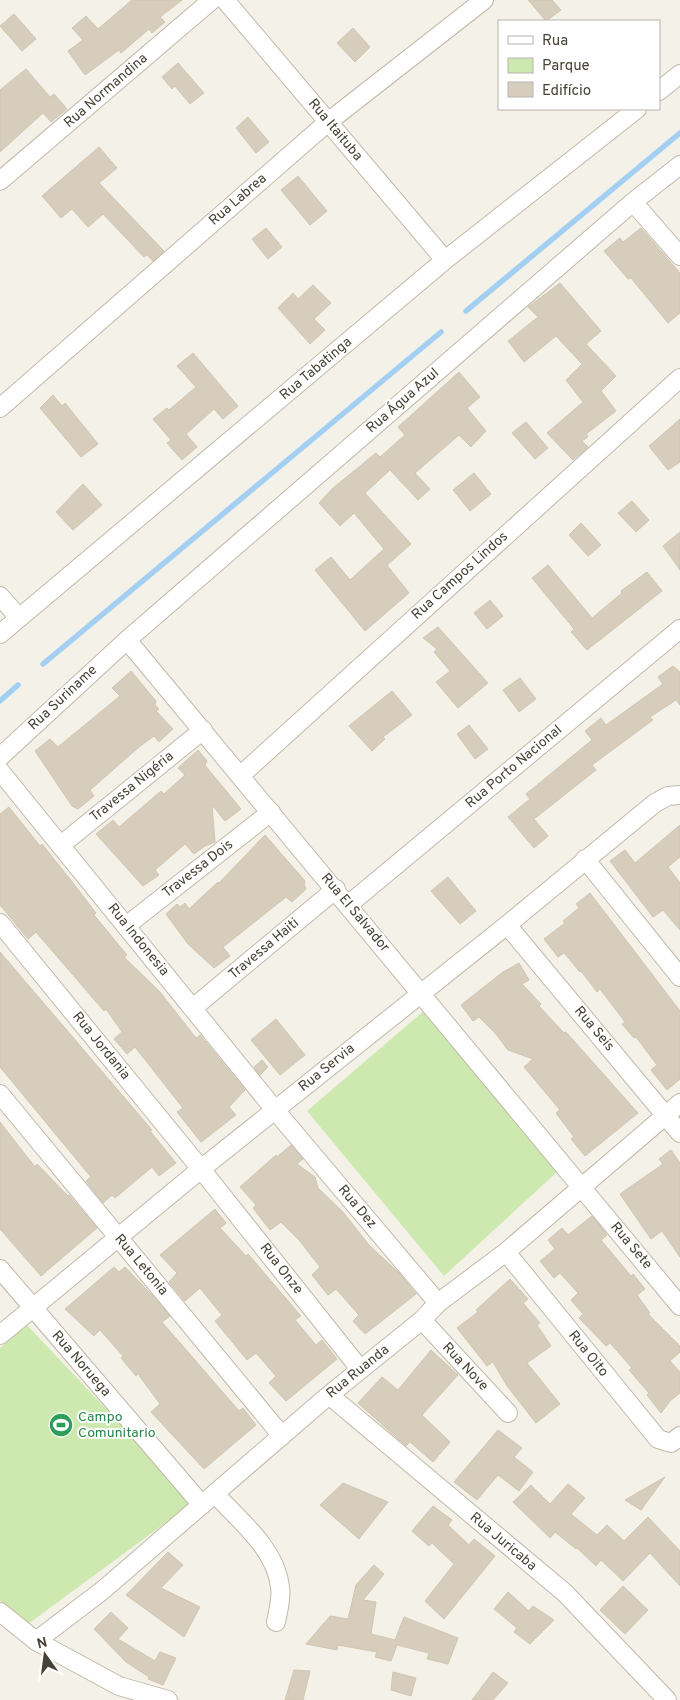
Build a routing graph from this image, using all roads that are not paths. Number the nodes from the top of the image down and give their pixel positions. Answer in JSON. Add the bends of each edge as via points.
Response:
{"nodes":[{"id":1,"x":212,"y":0,"type":"edge"},
{"id":2,"x":224,"y":0,"type":"edge"},
{"id":3,"x":484,"y":0,"type":"edge"},
{"id":4,"x":680,"y":74,"type":"edge"},
{"id":5,"x":660,"y":90,"type":"edge"},
{"id":6,"x":635,"y":110,"type":"edge"},
{"id":7,"x":328,"y":122,"type":"junction"},
{"id":8,"x":680,"y":165,"type":"edge"},
{"id":9,"x":0,"y":181,"type":"edge"},
{"id":10,"x":633,"y":202,"type":"junction"},
{"id":11,"x":680,"y":256,"type":"edge"},
{"id":12,"x":445,"y":260,"type":"junction"},
{"id":13,"x":680,"y":378,"type":"edge"},
{"id":14,"x":0,"y":408,"type":"edge"},
{"id":15,"x":0,"y":596,"type":"edge"},
{"id":16,"x":19,"y":618,"type":"junction"},
{"id":17,"x":680,"y":628,"type":"edge"},
{"id":18,"x":0,"y":634,"type":"edge"},
{"id":19,"x":127,"y":640,"type":"junction"},
{"id":20,"x":203,"y":730,"type":"junction"},
{"id":21,"x":0,"y":757,"type":"edge"},
{"id":22,"x":0,"y":771,"type":"edge"},
{"id":23,"x":241,"y":775,"type":"junction"},
{"id":24,"x":680,"y":795,"type":"edge"},
{"id":25,"x":271,"y":812,"type":"junction"},
{"id":26,"x":60,"y":845,"type":"junction"},
{"id":27,"x":584,"y":859,"type":"junction"},
{"id":28,"x":336,"y":889,"type":"junction"},
{"id":29,"x":348,"y":905,"type":"junction"},
{"id":30,"x":0,"y":923,"type":"edge"},
{"id":31,"x":507,"y":925,"type":"junction"},
{"id":32,"x":126,"y":926,"type":"junction"},
{"id":33,"x":680,"y":977,"type":"edge"},
{"id":34,"x":421,"y":993,"type":"junction"},
{"id":35,"x":193,"y":1008,"type":"junction"},
{"id":36,"x":0,"y":1094,"type":"edge"},
{"id":37,"x":680,"y":1103,"type":"edge"},
{"id":38,"x":275,"y":1110,"type":"junction"},
{"id":39,"x":665,"y":1115,"type":"junction"},
{"id":40,"x":680,"y":1134,"type":"edge"},
{"id":41,"x":201,"y":1169,"type":"junction"},
{"id":42,"x":581,"y":1187,"type":"junction"},
{"id":43,"x":118,"y":1238,"type":"junction"},
{"id":44,"x":506,"y":1252,"type":"junction"},
{"id":45,"x":0,"y":1269,"type":"edge"},
{"id":46,"x":438,"y":1303,"type":"junction"},
{"id":47,"x":680,"y":1306,"type":"edge"},
{"id":48,"x":32,"y":1307,"type":"junction"},
{"id":49,"x":422,"y":1320,"type":"junction"},
{"id":50,"x":0,"y":1335,"type":"edge"},
{"id":51,"x":360,"y":1369,"type":"junction"},
{"id":52,"x":329,"y":1396,"type":"junction"},
{"id":53,"x":508,"y":1413,"type":"dead end"},
{"id":54,"x":282,"y":1436,"type":"junction"},
{"id":55,"x":678,"y":1438,"type":"edge"},
{"id":56,"x":209,"y":1500,"type":"junction"},
{"id":57,"x":0,"y":1612,"type":"edge"},
{"id":58,"x":276,"y":1622,"type":"dead end"},
{"id":59,"x":36,"y":1641,"type":"junction"},
{"id":60,"x":120,"y":1693,"type":"edge"},
{"id":61,"x":168,"y":1700,"type":"edge"},
{"id":62,"x":667,"y":1700,"type":"edge"}],
"edges":[{"from":1,"to":9,"type":"street","name":"Rua Normandina"},
{"from":2,"to":7,"type":"street","name":"Rua Itaituba"},
{"from":3,"to":7,"type":"street","name":"Rua Labrea"},
{"from":4,"to":5,"type":"street"},
{"from":6,"to":12,"type":"street","name":"Rua Tabatinga"},
{"from":7,"to":12,"type":"street","name":"Rua Itaituba"},
{"from":7,"to":14,"type":"street","name":"Rua Labrea"},
{"from":8,"to":10,"type":"street","name":"Rua Água Azul"},
{"from":10,"to":11,"type":"street"},
{"from":10,"to":19,"type":"street","name":"Rua Água Azul"},
{"from":12,"to":16,"type":"street","name":"Rua Tabatinga"},
{"from":13,"to":23,"type":"street","name":"Rua Campos Lindos"},
{"from":15,"to":16,"type":"street"},
{"from":16,"to":18,"type":"street","name":"Rua Tabatinga"},
{"from":17,"to":29,"type":"street","name":"Rua Porto Nacional"},
{"from":19,"to":20,"type":"street","name":"Rua El Salvador"},
{"from":19,"to":21,"type":"street","name":"Rua Suriname"},
{"from":20,"to":23,"type":"street","name":"Rua El Salvador"},
{"from":20,"to":26,"type":"street","name":"Travessa Nigéria"},
{"from":22,"to":26,"type":"street","name":"Rua Indonesia"},
{"from":23,"to":25,"type":"street","name":"Rua El Salvador"},
{"from":24,"to":27,"type":"street","name":"Rua Servia","via":[[655,802]]},
{"from":25,"to":28,"type":"street","name":"Rua El Salvador"},
{"from":25,"to":32,"type":"street","name":"Travessa Dois"},
{"from":26,"to":32,"type":"street","name":"Rua Indonesia"},
{"from":27,"to":31,"type":"street","name":"Rua Servia"},
{"from":27,"to":33,"type":"street"},
{"from":28,"to":29,"type":"street","name":"Rua El Salvador"},
{"from":28,"to":35,"type":"street","name":"Travessa Haiti"},
{"from":29,"to":34,"type":"street","name":"Rua El Salvador"},
{"from":30,"to":41,"type":"street","name":"Rua Jordania"},
{"from":31,"to":34,"type":"street","name":"Rua Servia"},
{"from":31,"to":39,"type":"street","name":"Rua Seis"},
{"from":32,"to":35,"type":"street","name":"Rua Indonesia"},
{"from":34,"to":38,"type":"street","name":"Rua Servia"},
{"from":34,"to":42,"type":"street","name":"Rua El Salvador"},
{"from":35,"to":38,"type":"street","name":"Rua Indonesia"},
{"from":36,"to":43,"type":"street","name":"Rua Letonia"},
{"from":37,"to":39,"type":"street","name":"Rua Ruanda"},
{"from":38,"to":41,"type":"street","name":"Rua Servia"},
{"from":38,"to":46,"type":"street","name":"Rua Dez"},
{"from":39,"to":40,"type":"street","name":"Rua Seis"},
{"from":39,"to":42,"type":"street","name":"Rua Ruanda"},
{"from":41,"to":43,"type":"street","name":"Rua Servia"},
{"from":41,"to":51,"type":"street","name":"Rua Onze"},
{"from":42,"to":44,"type":"street","name":"Rua Ruanda"},
{"from":42,"to":47,"type":"street","name":"Rua Sete"},
{"from":43,"to":48,"type":"street","name":"Rua Servia"},
{"from":43,"to":54,"type":"street","name":"Rua Letonia"},
{"from":44,"to":46,"type":"street","name":"Rua Ruanda"},
{"from":44,"to":55,"type":"street","name":"Rua Oito","via":[[658,1439],[671,1442]]},
{"from":45,"to":48,"type":"street","name":"Rua Noruega"},
{"from":46,"to":49,"type":"street","name":"Rua Ruanda"},
{"from":48,"to":50,"type":"street","name":"Rua Servia"},
{"from":48,"to":56,"type":"street","name":"Rua Noruega"},
{"from":49,"to":51,"type":"street","name":"Rua Ruanda"},
{"from":49,"to":53,"type":"street","name":"Rua Nove"},
{"from":51,"to":52,"type":"street","name":"Rua Ruanda"},
{"from":52,"to":54,"type":"street","name":"Rua Ruanda"},
{"from":52,"to":62,"type":"street","name":"Rua Juricaba","via":[[565,1593]]},
{"from":54,"to":56,"type":"street","name":"Rua Ruanda"},
{"from":56,"to":58,"type":"street","name":"Rua Noruega","via":[[261,1544],[276,1570],[281,1589]]},
{"from":56,"to":59,"type":"street","name":"Rua Ruanda","via":[[103,1590]]},
{"from":57,"to":59,"type":"street"},
{"from":59,"to":60,"type":"street"},
{"from":60,"to":61,"type":"street"}]}
